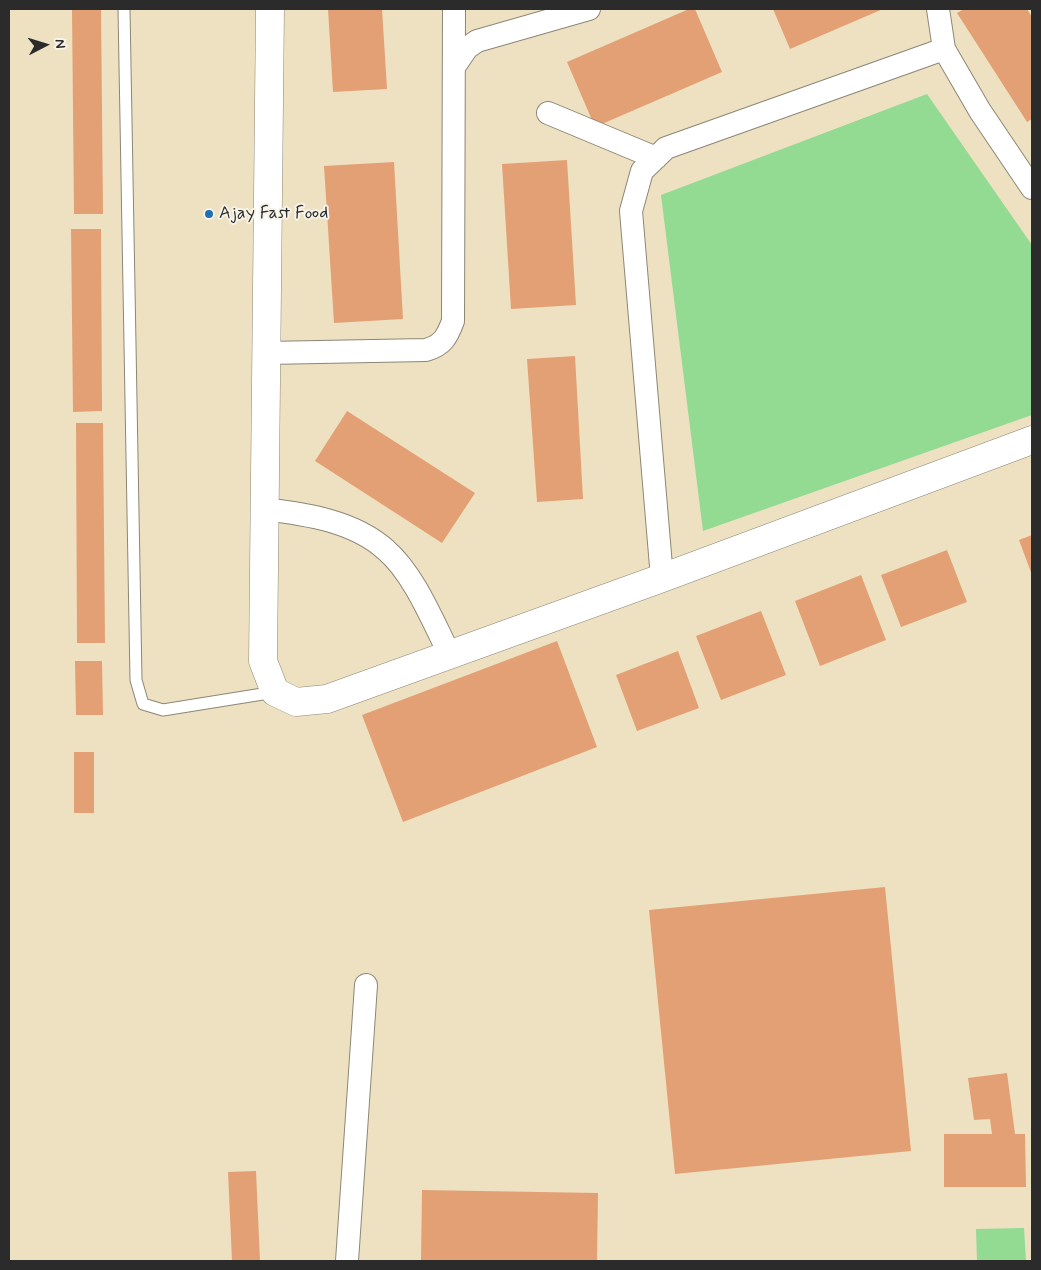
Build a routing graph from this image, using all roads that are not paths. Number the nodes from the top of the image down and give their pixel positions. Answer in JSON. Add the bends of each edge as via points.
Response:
{"nodes":[{"id":1,"x":124,"y":9,"type":"edge"},
{"id":2,"x":270,"y":9,"type":"edge"},
{"id":3,"x":454,"y":9,"type":"edge"},
{"id":4,"x":589,"y":9,"type":"edge"},
{"id":5,"x":938,"y":9,"type":"edge"},
{"id":6,"x":944,"y":49,"type":"junction"},
{"id":7,"x":454,"y":67,"type":"junction"},
{"id":8,"x":548,"y":113,"type":"dead end"},
{"id":9,"x":656,"y":158,"type":"junction"},
{"id":10,"x":1032,"y":188,"type":"edge"},
{"id":11,"x":266,"y":353,"type":"junction"},
{"id":12,"x":1032,"y":440,"type":"edge"},
{"id":13,"x":264,"y":509,"type":"junction"},
{"id":14,"x":662,"y":578,"type":"junction"},
{"id":15,"x":450,"y":654,"type":"junction"},
{"id":16,"x":275,"y":692,"type":"junction"},
{"id":17,"x":366,"y":985,"type":"dead end"},
{"id":18,"x":347,"y":1261,"type":"edge"}],
"edges":[{"from":1,"to":16,"type":"lane","via":[[136,680],[142,704],[163,710]]},
{"from":2,"to":11,"type":"street"},
{"from":3,"to":7,"type":"street"},
{"from":4,"to":7,"type":"street","via":[[477,41],[467,48]]},
{"from":5,"to":6,"type":"street"},
{"from":6,"to":9,"type":"street","via":[[666,148]]},
{"from":6,"to":10,"type":"street","via":[[980,111]]},
{"from":7,"to":11,"type":"street","via":[[453,321],[448,336],[439,346],[426,350]]},
{"from":8,"to":9,"type":"street"},
{"from":9,"to":14,"type":"street","via":[[642,171],[631,211]]},
{"from":11,"to":13,"type":"street"},
{"from":12,"to":14,"type":"street"},
{"from":13,"to":15,"type":"street","via":[[307,514],[347,526],[386,550],[415,586]]},
{"from":13,"to":16,"type":"street","via":[[262,661]]},
{"from":14,"to":15,"type":"street"},
{"from":15,"to":16,"type":"street","via":[[327,699],[296,702]]},
{"from":17,"to":18,"type":"street"}]}
